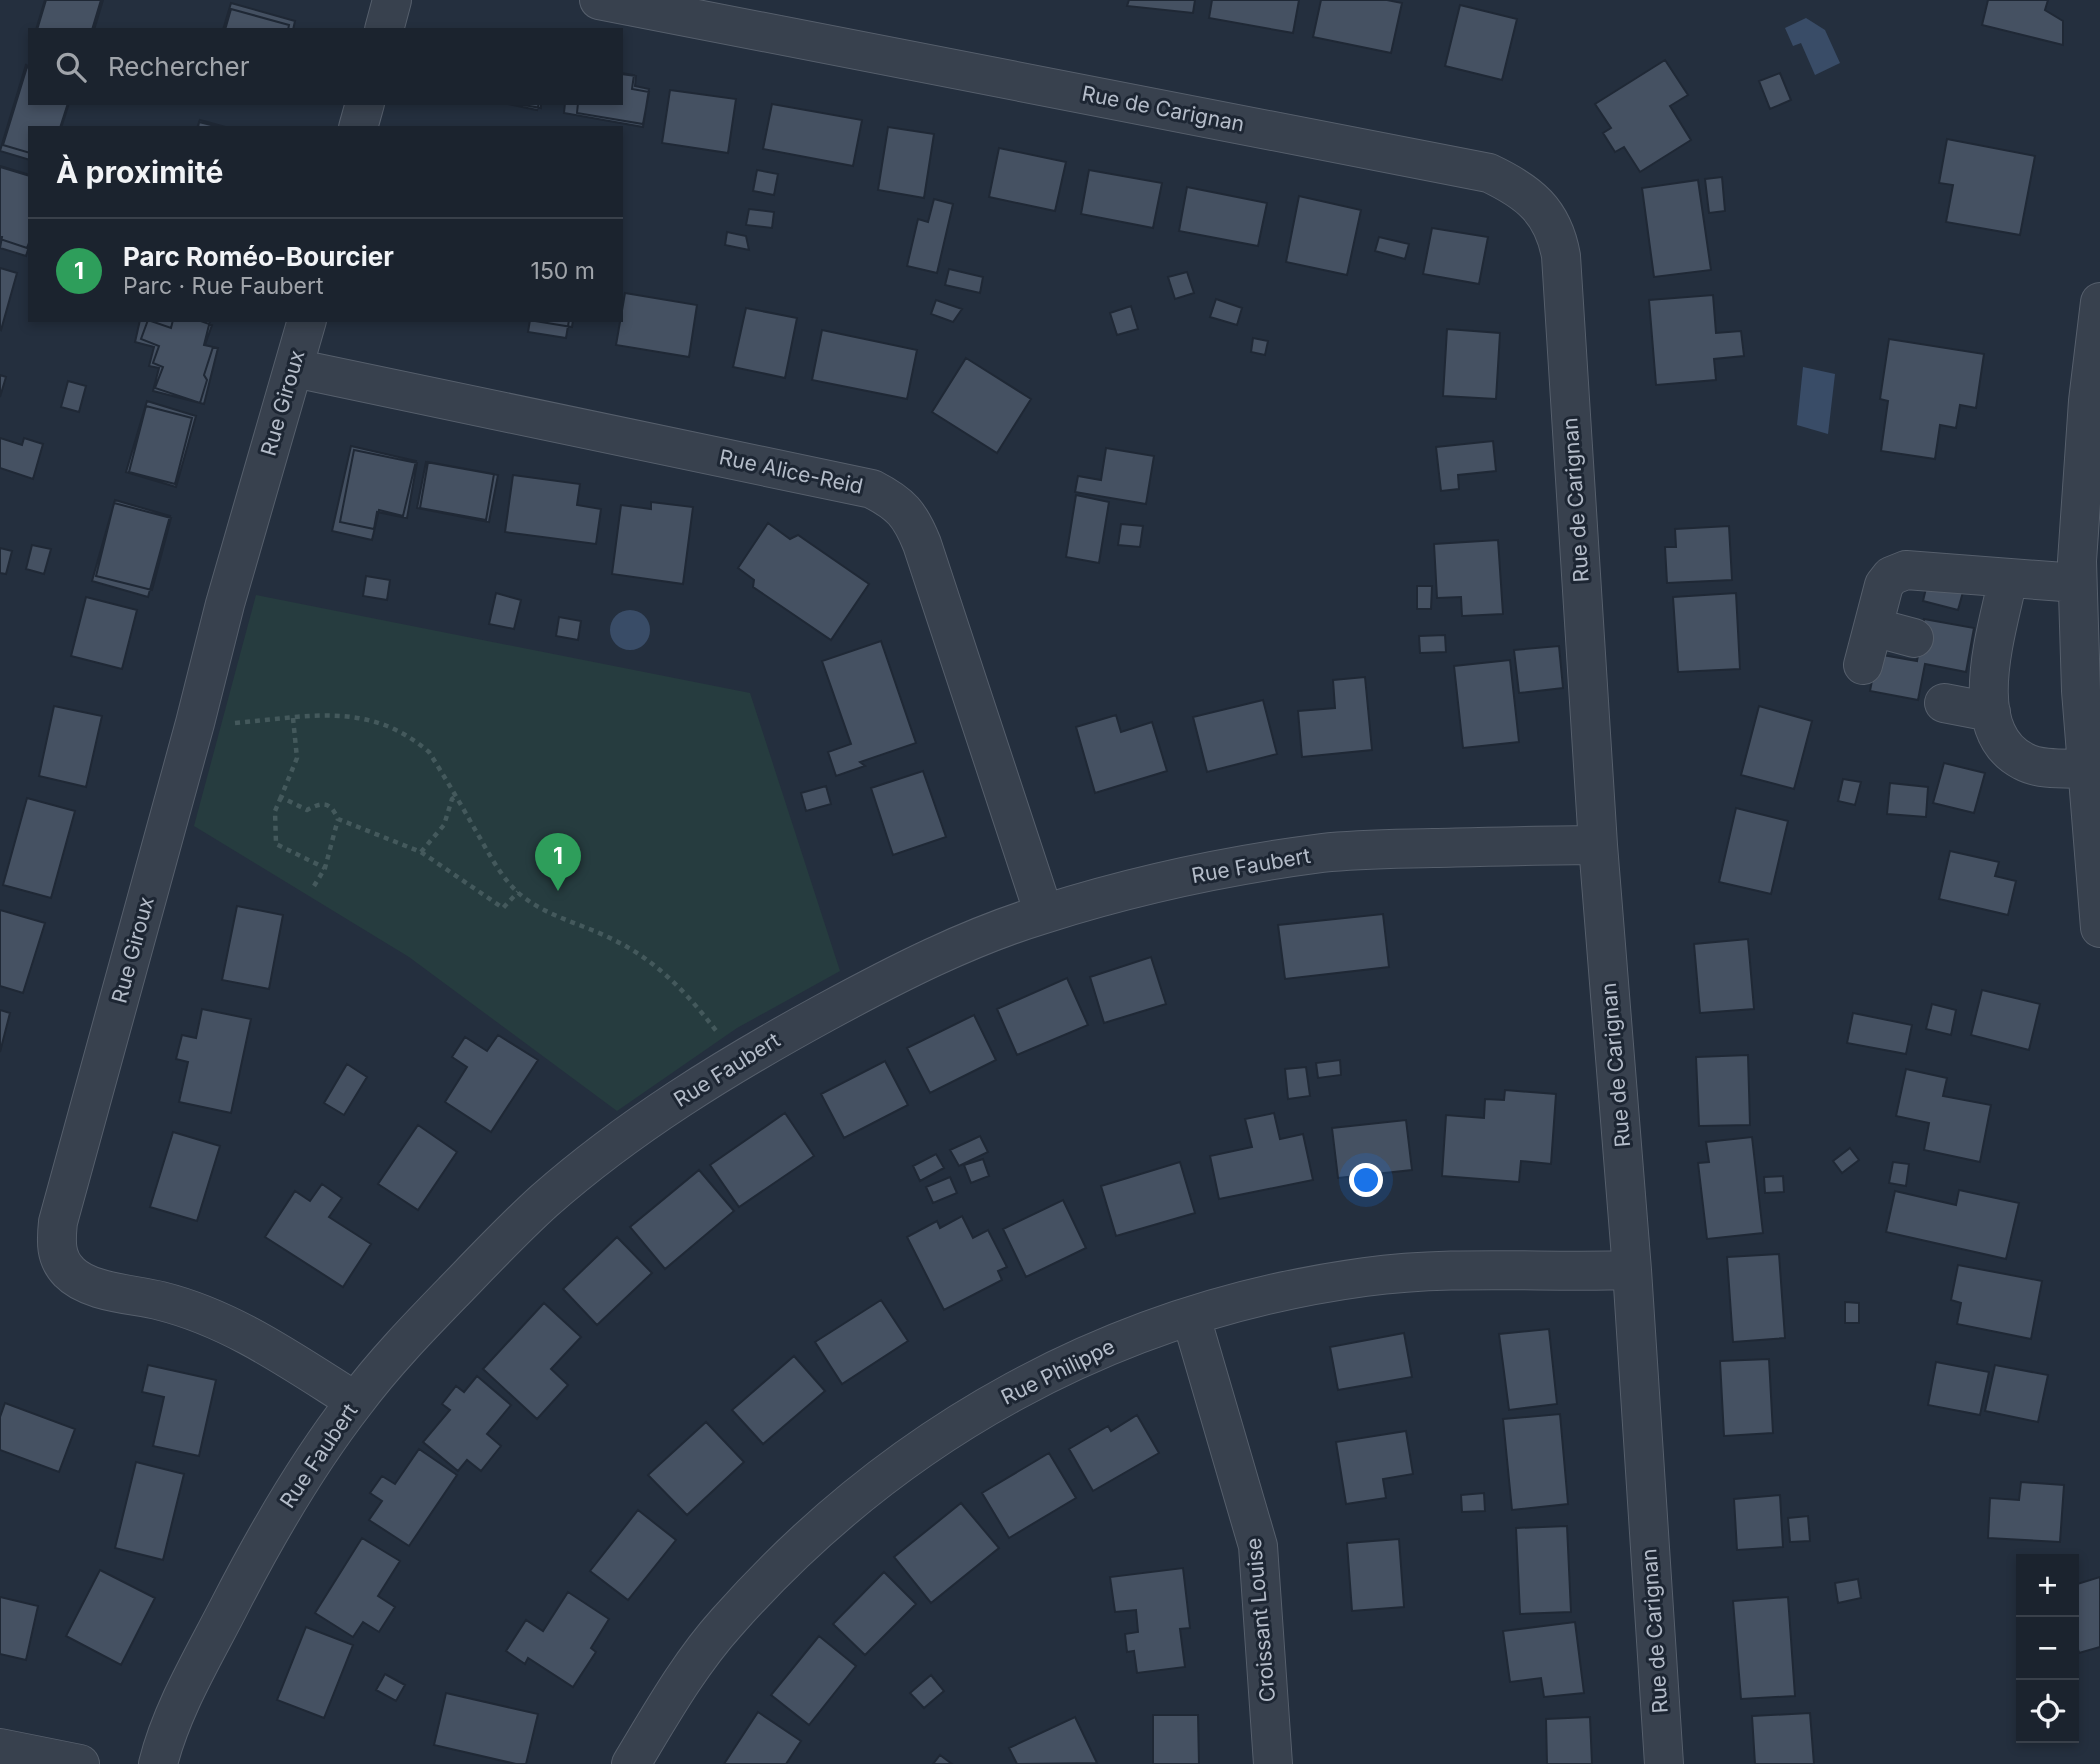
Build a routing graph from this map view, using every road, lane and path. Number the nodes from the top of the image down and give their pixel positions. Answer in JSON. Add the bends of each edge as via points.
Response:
{"nodes":[{"id":1,"x":392,"y":0,"type":"edge"},
{"id":2,"x":599,"y":0,"type":"edge"},
{"id":3,"x":385,"y":28,"type":"edge"},
{"id":4,"x":364,"y":105,"type":"edge"},
{"id":5,"x":359,"y":126,"type":"edge"},
{"id":6,"x":2100,"y":302,"type":"edge"},
{"id":7,"x":306,"y":322,"type":"edge"},
{"id":8,"x":294,"y":368,"type":"junction"},
{"id":9,"x":2008,"y":578,"type":"junction"},
{"id":10,"x":2077,"y":583,"type":"junction"},
{"id":11,"x":1873,"y":627,"type":"junction"},
{"id":12,"x":1914,"y":638,"type":"dead end"},
{"id":13,"x":1864,"y":665,"type":"dead end"},
{"id":14,"x":1944,"y":703,"type":"dead end"},
{"id":15,"x":1991,"y":712,"type":"junction"},
{"id":16,"x":293,"y":718,"type":"junction"},
{"id":17,"x":222,"y":724,"type":"dead end"},
{"id":18,"x":2087,"y":769,"type":"junction"},
{"id":19,"x":456,"y":796,"type":"junction"},
{"id":20,"x":281,"y":797,"type":"junction"},
{"id":21,"x":338,"y":819,"type":"junction"},
{"id":22,"x":1598,"y":845,"type":"junction"},
{"id":23,"x":421,"y":852,"type":"junction"},
{"id":24,"x":326,"y":868,"type":"junction"},
{"id":25,"x":314,"y":886,"type":"dead end"},
{"id":26,"x":519,"y":892,"type":"junction"},
{"id":27,"x":1044,"y":914,"type":"junction"},
{"id":28,"x":2100,"y":928,"type":"edge"},
{"id":29,"x":721,"y":1038,"type":"dead end"},
{"id":30,"x":1632,"y":1270,"type":"junction"},
{"id":31,"x":1191,"y":1317,"type":"junction"},
{"id":32,"x":355,"y":1401,"type":"junction"},
{"id":33,"x":0,"y":1748,"type":"edge"},
{"id":34,"x":80,"y":1764,"type":"edge"},
{"id":35,"x":158,"y":1764,"type":"edge"},
{"id":36,"x":631,"y":1764,"type":"edge"},
{"id":37,"x":1273,"y":1764,"type":"edge"},
{"id":38,"x":1664,"y":1764,"type":"edge"}],
"edges":[{"from":1,"to":3,"type":"street"},
{"from":2,"to":22,"type":"street","name":"Rue de Carignan","via":[[1467,168],[1516,186],[1535,201],[1558,237],[1561,256]]},
{"from":4,"to":5,"type":"street"},
{"from":6,"to":10,"type":"street","via":[[2088,401]]},
{"from":7,"to":8,"type":"street","name":"Rue Giroux"},
{"from":8,"to":27,"type":"street","name":"Rue Alice-Reid","via":[[860,486],[895,500],[912,520],[922,544]]},
{"from":8,"to":32,"type":"street","name":"Rue Giroux","via":[[225,604],[56,1240],[66,1268],[89,1285],[160,1301],[227,1324]]},
{"from":9,"to":10,"type":"street"},
{"from":9,"to":11,"type":"street","via":[[1906,570],[1884,585]]},
{"from":9,"to":15,"type":"street","via":[[1988,682]]},
{"from":10,"to":18,"type":"street"},
{"from":11,"to":12,"type":"street"},
{"from":11,"to":13,"type":"street"},
{"from":14,"to":15,"type":"street"},
{"from":15,"to":18,"type":"street","via":[[1999,737],[2024,762]]},
{"from":16,"to":17,"type":"path"},
{"from":16,"to":19,"type":"path","via":[[353,716],[397,729],[429,752]]},
{"from":16,"to":20,"type":"path","via":[[297,758]]},
{"from":18,"to":28,"type":"street"},
{"from":19,"to":23,"type":"path","via":[[444,825]]},
{"from":19,"to":26,"type":"path","via":[[497,866]]},
{"from":20,"to":21,"type":"path","via":[[307,810],[326,804]]},
{"from":20,"to":24,"type":"path","via":[[275,811],[276,844]]},
{"from":21,"to":23,"type":"path"},
{"from":21,"to":24,"type":"path"},
{"from":22,"to":27,"type":"street","name":"Rue Faubert","via":[[1326,853],[1246,865]]},
{"from":22,"to":30,"type":"street","name":"Rue de Carignan"},
{"from":23,"to":26,"type":"path","via":[[503,908]]},
{"from":24,"to":25,"type":"path"},
{"from":26,"to":29,"type":"path","via":[[542,909],[640,954],[681,988]]},
{"from":27,"to":32,"type":"street","name":"Rue Faubert","via":[[870,988],[735,1063],[655,1115],[505,1237]]},
{"from":30,"to":31,"type":"street","name":"Rue Philippe","via":[[1420,1271],[1317,1284]]},
{"from":30,"to":38,"type":"street","name":"Rue de Carignan"},
{"from":31,"to":36,"type":"street","name":"Rue Philippe","via":[[1132,1336],[1041,1376],[936,1437],[882,1475],[819,1528],[726,1623]]},
{"from":31,"to":37,"type":"street","name":"Croissant Louise","via":[[1258,1546]]},
{"from":32,"to":35,"type":"street","name":"Rue Faubert","via":[[257,1554],[170,1725]]},
{"from":33,"to":34,"type":"street"}]}
